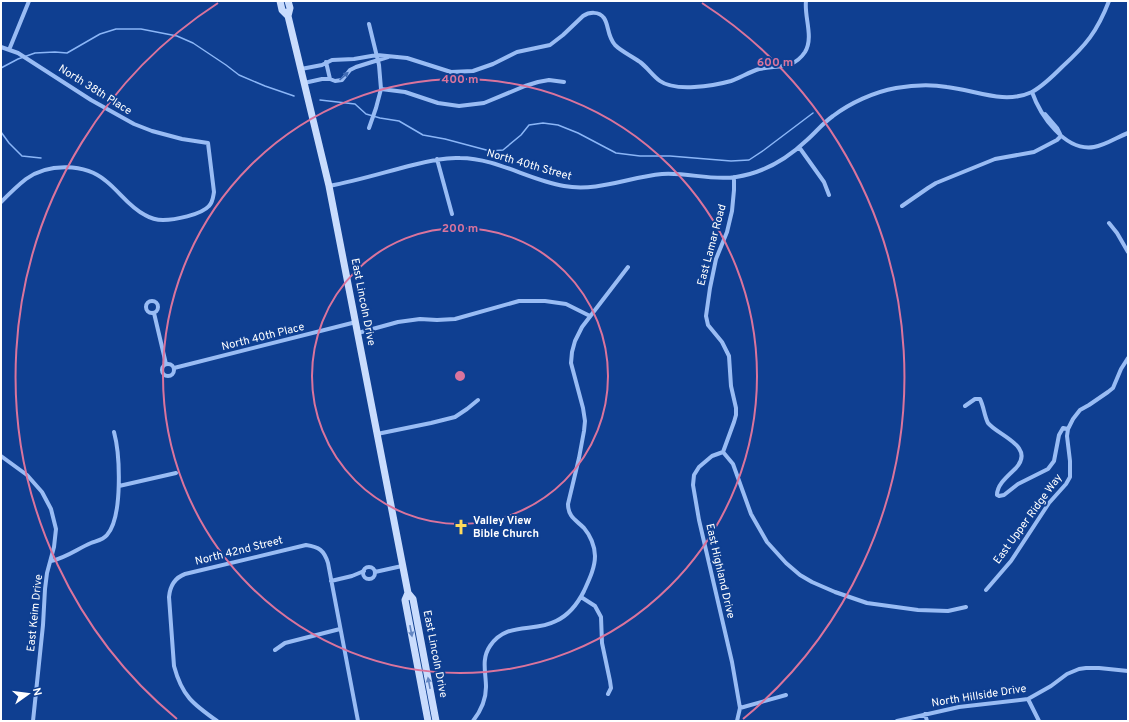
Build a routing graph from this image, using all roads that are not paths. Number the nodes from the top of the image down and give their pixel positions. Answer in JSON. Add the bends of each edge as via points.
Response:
{"nodes":[{"id":1,"x":29,"y":1,"type":"edge"},
{"id":2,"x":280,"y":1,"type":"edge"},
{"id":3,"x":288,"y":1,"type":"edge"},
{"id":4,"x":806,"y":1,"type":"edge"},
{"id":5,"x":1110,"y":1,"type":"edge"},
{"id":6,"x":288,"y":16,"type":"junction"},
{"id":7,"x":368,"y":24,"type":"dead end"},
{"id":8,"x":1,"y":47,"type":"edge"},
{"id":9,"x":9,"y":50,"type":"junction"},
{"id":10,"x":378,"y":58,"type":"junction"},
{"id":11,"x":326,"y":62,"type":"junction"},
{"id":12,"x":301,"y":70,"type":"junction"},
{"id":13,"x":330,"y":79,"type":"junction"},
{"id":14,"x":564,"y":82,"type":"dead end"},
{"id":15,"x":304,"y":83,"type":"junction"},
{"id":16,"x":381,"y":89,"type":"junction"},
{"id":17,"x":1032,"y":92,"type":"junction"},
{"id":18,"x":369,"y":128,"type":"dead end"},
{"id":19,"x":1128,"y":133,"type":"edge"},
{"id":20,"x":1061,"y":136,"type":"junction"},
{"id":21,"x":799,"y":147,"type":"junction"},
{"id":22,"x":437,"y":159,"type":"junction"},
{"id":23,"x":734,"y":177,"type":"junction"},
{"id":24,"x":329,"y":186,"type":"junction"},
{"id":25,"x":829,"y":195,"type":"dead end"},
{"id":26,"x":1,"y":202,"type":"edge"},
{"id":27,"x":902,"y":206,"type":"dead end"},
{"id":28,"x":452,"y":214,"type":"dead end"},
{"id":29,"x":1109,"y":223,"type":"dead end"},
{"id":30,"x":1128,"y":252,"type":"edge"},
{"id":31,"x":628,"y":267,"type":"dead end"},
{"id":32,"x":154,"y":313,"type":"dead end"},
{"id":33,"x":590,"y":316,"type":"junction"},
{"id":34,"x":356,"y":322,"type":"junction"},
{"id":35,"x":358,"y":333,"type":"junction"},
{"id":36,"x":1128,"y":358,"type":"edge"},
{"id":37,"x":166,"y":364,"type":"junction"},
{"id":38,"x":174,"y":368,"type":"junction"},
{"id":39,"x":478,"y":400,"type":"dead end"},
{"id":40,"x":965,"y":406,"type":"dead end"},
{"id":41,"x":1068,"y":429,"type":"junction"},
{"id":42,"x":114,"y":432,"type":"dead end"},
{"id":43,"x":377,"y":434,"type":"junction"},
{"id":44,"x":723,"y":452,"type":"junction"},
{"id":45,"x":1,"y":456,"type":"edge"},
{"id":46,"x":176,"y":473,"type":"dead end"},
{"id":47,"x":119,"y":486,"type":"junction"},
{"id":48,"x":51,"y":561,"type":"junction"},
{"id":49,"x":402,"y":566,"type":"junction"},
{"id":50,"x":364,"y":571,"type":"junction"},
{"id":51,"x":375,"y":572,"type":"junction"},
{"id":52,"x":352,"y":576,"type":"junction"},
{"id":53,"x":365,"y":577,"type":"junction"},
{"id":54,"x":331,"y":581,"type":"junction"},
{"id":55,"x":986,"y":590,"type":"dead end"},
{"id":56,"x":408,"y":593,"type":"junction"},
{"id":57,"x":581,"y":597,"type":"junction"},
{"id":58,"x":966,"y":607,"type":"dead end"},
{"id":59,"x":340,"y":629,"type":"junction"},
{"id":60,"x":275,"y":650,"type":"dead end"},
{"id":61,"x":1128,"y":671,"type":"edge"},
{"id":62,"x":608,"y":694,"type":"dead end"},
{"id":63,"x":786,"y":694,"type":"dead end"},
{"id":64,"x":1028,"y":699,"type":"junction"},
{"id":65,"x":740,"y":708,"type":"junction"},
{"id":66,"x":925,"y":714,"type":"junction"},
{"id":67,"x":32,"y":721,"type":"edge"},
{"id":68,"x":217,"y":721,"type":"edge"},
{"id":69,"x":358,"y":721,"type":"edge"},
{"id":70,"x":428,"y":721,"type":"edge"},
{"id":71,"x":436,"y":721,"type":"edge"},
{"id":72,"x":473,"y":721,"type":"edge"},
{"id":73,"x":736,"y":721,"type":"edge"},
{"id":74,"x":897,"y":721,"type":"edge"},
{"id":75,"x":927,"y":721,"type":"edge"},
{"id":76,"x":1039,"y":721,"type":"edge"}],
"edges":[{"from":1,"to":9,"type":"street"},
{"from":2,"to":6,"type":"main road","name":"East Lincoln Drive","via":[[282,10]]},
{"from":3,"to":6,"type":"main road","name":"East Lincoln Drive"},
{"from":4,"to":10,"type":"street","via":[[808,39],[806,50],[799,59],[787,66],[758,70],[715,84],[681,88],[659,81],[642,63],[611,41],[604,18],[595,13],[583,16],[550,45],[511,54],[473,71],[451,72],[407,58]]},
{"from":5,"to":17,"type":"street","name":"North 40th Street","via":[[1085,45]]},
{"from":6,"to":12,"type":"main road","name":"East Lincoln Drive"},
{"from":7,"to":10,"type":"street"},
{"from":8,"to":9,"type":"street","name":"North 38th Place"},
{"from":9,"to":26,"type":"street","name":"North 38th Place","via":[[18,53],[134,124],[182,139],[208,143],[214,192],[213,200],[201,212],[162,220],[134,209],[99,176],[76,168],[60,167],[44,170],[27,178]]},
{"from":10,"to":11,"type":"street"},
{"from":13,"to":10,"type":"street","one_way":true,"via":[[342,80],[350,70]]},
{"from":10,"to":16,"type":"street"},
{"from":11,"to":12,"type":"street"},
{"from":11,"to":13,"type":"street"},
{"from":12,"to":15,"type":"main road","name":"East Lincoln Drive"},
{"from":13,"to":15,"type":"street","via":[[322,78]]},
{"from":14,"to":16,"type":"street","via":[[538,82],[484,103],[459,106],[405,92]]},
{"from":15,"to":24,"type":"main road","name":"East Lincoln Drive"},
{"from":16,"to":18,"type":"street"},
{"from":17,"to":20,"type":"street","via":[[1042,112],[1058,128]]},
{"from":17,"to":21,"type":"street","name":"North 40th Street","via":[[1008,97],[940,86],[890,89],[866,97],[840,111]]},
{"from":19,"to":20,"type":"street","via":[[1087,148]]},
{"from":20,"to":27,"type":"street","via":[[1034,152],[995,158],[928,188]]},
{"from":21,"to":23,"type":"street","name":"North 40th Street","via":[[757,172]]},
{"from":21,"to":25,"type":"street","via":[[824,182]]},
{"from":22,"to":23,"type":"street","name":"North 40th Street","via":[[475,159],[563,186],[579,188],[675,173]]},
{"from":22,"to":24,"type":"street","name":"North 40th Street"},
{"from":22,"to":28,"type":"street"},
{"from":23,"to":44,"type":"street","name":"East Lamar Road","via":[[732,211],[716,259],[706,316],[708,326],[722,342],[728,356],[736,408],[734,422]]},
{"from":24,"to":34,"type":"main road","name":"East Lincoln Drive"},
{"from":29,"to":30,"type":"street"},
{"from":31,"to":33,"type":"street"},
{"from":32,"to":37,"type":"street"},
{"from":33,"to":35,"type":"street","via":[[566,304],[519,301],[455,319],[398,322]]},
{"from":33,"to":57,"type":"street","via":[[575,342],[571,363],[585,421],[568,511],[590,537],[595,556],[591,577]]},
{"from":34,"to":35,"type":"main road","name":"East Lincoln Drive"},
{"from":34,"to":38,"type":"street","name":"North 40th Place"},
{"from":35,"to":43,"type":"main road","name":"East Lincoln Drive"},
{"from":36,"to":41,"type":"street","via":[[1113,388],[1080,410]]},
{"from":37,"to":38,"type":"street"},
{"from":37,"to":38,"type":"street","via":[[162,368],[164,375],[170,375]]},
{"from":39,"to":43,"type":"street","via":[[455,417]]},
{"from":40,"to":41,"type":"street","via":[[975,399],[980,400],[989,424],[1008,437],[1020,450],[1021,460],[1000,486],[997,492],[999,496],[1048,469],[1054,460],[1062,428]]},
{"from":41,"to":55,"type":"street","name":"East Upper Ridge Way","via":[[1070,477],[1049,503],[1011,561]]},
{"from":42,"to":47,"type":"street","via":[[118,446]]},
{"from":43,"to":49,"type":"main road","name":"East Lincoln Drive"},
{"from":44,"to":58,"type":"street","via":[[732,464],[751,514],[767,542],[800,575],[829,590],[867,604],[918,610]]},
{"from":44,"to":65,"type":"street","name":"East Highland Drive","via":[[712,456],[699,467],[694,475],[693,485]]},
{"from":45,"to":48,"type":"street","name":"East Keim Drive","via":[[27,475],[46,500],[56,529]]},
{"from":46,"to":47,"type":"street"},
{"from":47,"to":48,"type":"street","via":[[113,524],[106,537]]},
{"from":48,"to":67,"type":"street","name":"East Keim Drive","via":[[45,589]]},
{"from":49,"to":51,"type":"street"},
{"from":49,"to":56,"type":"main road","name":"East Lincoln Drive"},
{"from":50,"to":51,"type":"street","via":[[370,567]]},
{"from":50,"to":52,"type":"street"},
{"from":50,"to":53,"type":"street"},
{"from":51,"to":53,"type":"street","via":[[373,578]]},
{"from":52,"to":53,"type":"street"},
{"from":52,"to":54,"type":"street"},
{"from":54,"to":59,"type":"street"},
{"from":54,"to":68,"type":"street","name":"North 42nd Street","via":[[326,556],[321,550],[306,544],[185,574],[171,585],[169,597],[176,676],[189,700]]},
{"from":56,"to":70,"type":"main road","name":"East Lincoln Drive","one_way":true,"via":[[405,600]]},
{"from":71,"to":56,"type":"main road","name":"East Lincoln Drive","one_way":true,"via":[[413,599]]},
{"from":57,"to":62,"type":"street","via":[[595,606],[601,617],[602,643],[611,688]]},
{"from":57,"to":72,"type":"street","via":[[569,612],[556,622],[510,630],[495,640],[484,657],[485,696]]},
{"from":59,"to":60,"type":"street","via":[[285,643]]},
{"from":59,"to":69,"type":"street"},
{"from":61,"to":64,"type":"street","name":"North Hillside Drive","via":[[1079,669]]},
{"from":63,"to":65,"type":"street"},
{"from":64,"to":66,"type":"street","name":"North Hillside Drive","via":[[959,707]]},
{"from":64,"to":76,"type":"street"},
{"from":65,"to":73,"type":"street"},
{"from":66,"to":74,"type":"street","name":"North Hillside Drive"},
{"from":66,"to":75,"type":"street"}]}
